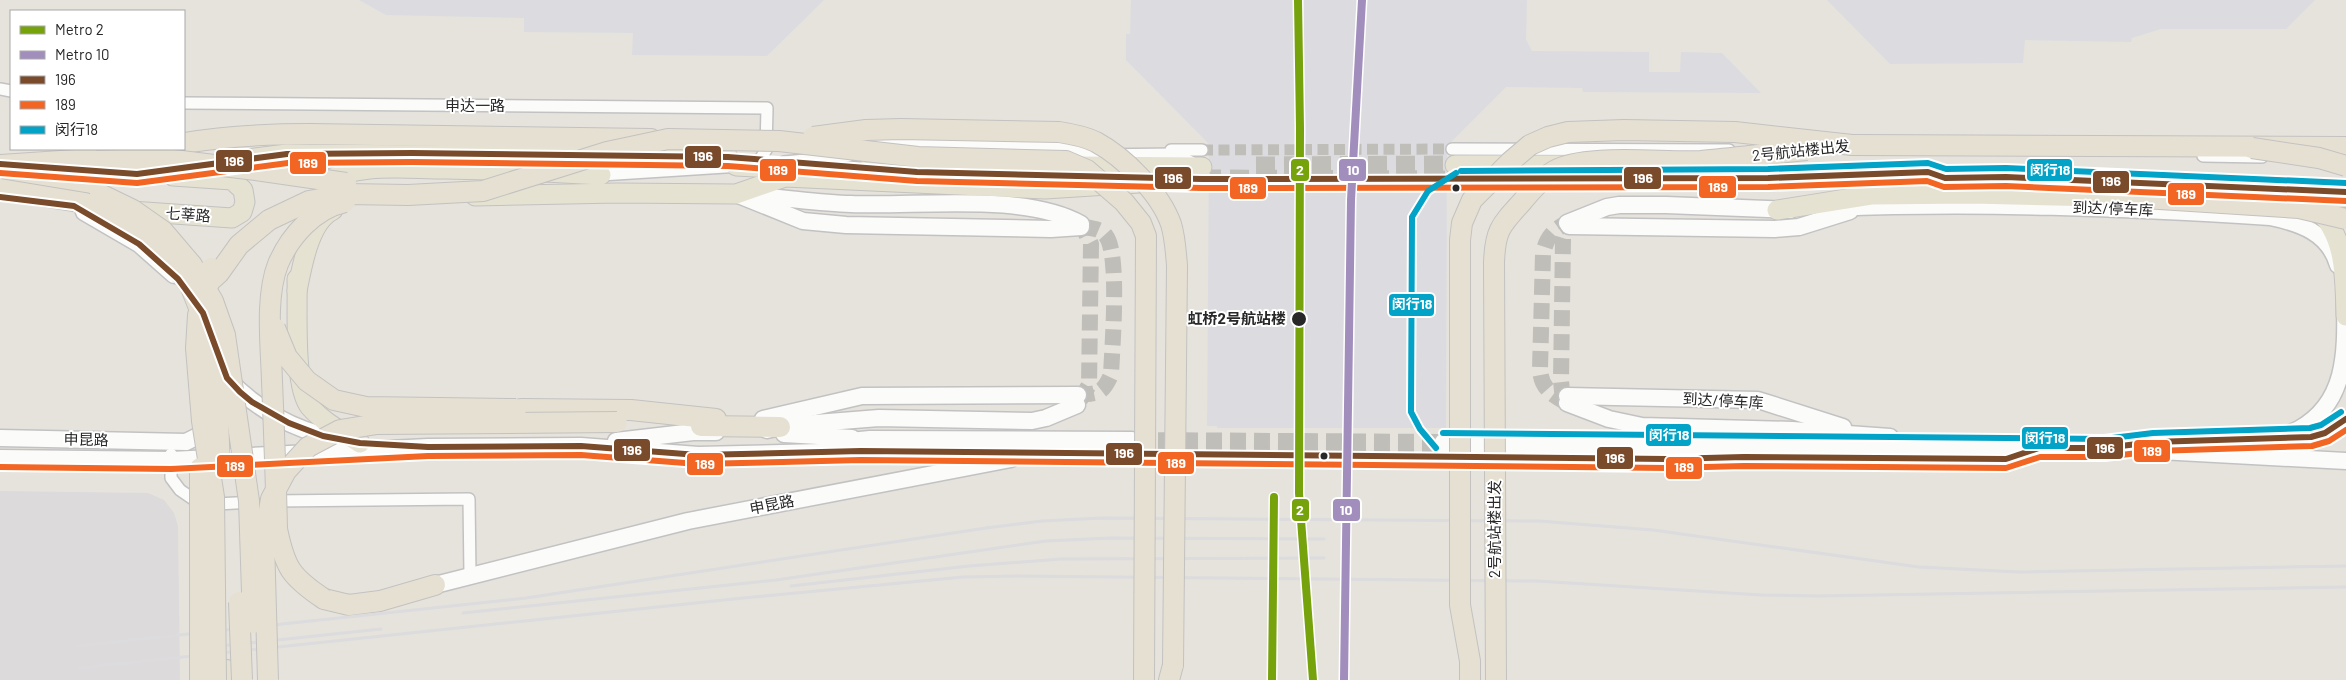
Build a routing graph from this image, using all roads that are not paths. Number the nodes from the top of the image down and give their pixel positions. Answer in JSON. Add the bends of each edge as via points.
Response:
{"nodes":[{"id":1,"x":185,"y":103,"type":"edge"},
{"id":2,"x":773,"y":137,"type":"junction"},
{"id":3,"x":668,"y":140,"type":"junction"},
{"id":4,"x":185,"y":143,"type":"edge"},
{"id":5,"x":883,"y":143,"type":"junction"},
{"id":6,"x":1852,"y":145,"type":"junction"},
{"id":7,"x":2346,"y":147,"type":"edge"},
{"id":8,"x":146,"y":150,"type":"edge"},
{"id":9,"x":1122,"y":151,"type":"dead end"},
{"id":10,"x":1042,"y":152,"type":"dead end"},
{"id":11,"x":2252,"y":152,"type":"junction"},
{"id":12,"x":883,"y":155,"type":"junction"},
{"id":13,"x":79,"y":161,"type":"junction"},
{"id":14,"x":732,"y":162,"type":"junction"},
{"id":15,"x":2346,"y":162,"type":"edge"},
{"id":16,"x":757,"y":164,"type":"junction"},
{"id":17,"x":1456,"y":164,"type":"junction"},
{"id":18,"x":0,"y":165,"type":"edge"},
{"id":19,"x":1202,"y":165,"type":"junction"},
{"id":20,"x":2346,"y":166,"type":"edge"},
{"id":21,"x":917,"y":172,"type":"dead end"},
{"id":22,"x":1928,"y":172,"type":"junction"},
{"id":23,"x":137,"y":174,"type":"junction"},
{"id":24,"x":601,"y":175,"type":"junction"},
{"id":25,"x":0,"y":176,"type":"edge"},
{"id":26,"x":2006,"y":177,"type":"junction"},
{"id":27,"x":1768,"y":178,"type":"junction"},
{"id":28,"x":475,"y":182,"type":"joint"},
{"id":29,"x":550,"y":183,"type":"junction"},
{"id":30,"x":346,"y":184,"type":"junction"},
{"id":31,"x":0,"y":189,"type":"edge"},
{"id":32,"x":2272,"y":189,"type":"junction"},
{"id":33,"x":2346,"y":192,"type":"edge"},
{"id":34,"x":618,"y":193,"type":"junction"},
{"id":35,"x":736,"y":194,"type":"junction"},
{"id":36,"x":376,"y":195,"type":"junction"},
{"id":37,"x":1913,"y":195,"type":"junction"},
{"id":38,"x":0,"y":197,"type":"edge"},
{"id":39,"x":2346,"y":197,"type":"edge"},
{"id":40,"x":2144,"y":198,"type":"junction"},
{"id":41,"x":1872,"y":201,"type":"junction"},
{"id":42,"x":74,"y":206,"type":"junction"},
{"id":43,"x":1778,"y":210,"type":"joint"},
{"id":44,"x":2346,"y":219,"type":"edge"},
{"id":45,"x":209,"y":282,"type":"junction"},
{"id":46,"x":298,"y":291,"type":"junction"},
{"id":47,"x":2346,"y":316,"type":"edge"},
{"id":48,"x":271,"y":317,"type":"junction"},
{"id":49,"x":214,"y":346,"type":"junction"},
{"id":50,"x":234,"y":393,"type":"junction"},
{"id":51,"x":716,"y":419,"type":"junction"},
{"id":52,"x":2346,"y":419,"type":"edge"},
{"id":53,"x":202,"y":421,"type":"junction"},
{"id":54,"x":681,"y":424,"type":"junction"},
{"id":55,"x":780,"y":427,"type":"junction"},
{"id":56,"x":756,"y":433,"type":"junction"},
{"id":57,"x":1874,"y":436,"type":"junction"},
{"id":58,"x":0,"y":438,"type":"edge"},
{"id":59,"x":870,"y":438,"type":"junction"},
{"id":60,"x":2269,"y":439,"type":"junction"},
{"id":61,"x":171,"y":442,"type":"junction"},
{"id":62,"x":360,"y":443,"type":"junction"},
{"id":63,"x":581,"y":446,"type":"junction"},
{"id":64,"x":1715,"y":446,"type":"junction"},
{"id":65,"x":428,"y":447,"type":"junction"},
{"id":66,"x":2006,"y":448,"type":"junction"},
{"id":67,"x":2039,"y":448,"type":"junction"},
{"id":68,"x":2105,"y":448,"type":"junction"},
{"id":69,"x":1113,"y":453,"type":"junction"},
{"id":70,"x":781,"y":454,"type":"junction"},
{"id":71,"x":0,"y":458,"type":"edge"},
{"id":72,"x":1667,"y":459,"type":"junction"},
{"id":73,"x":171,"y":460,"type":"junction"},
{"id":74,"x":2346,"y":460,"type":"edge"},
{"id":75,"x":470,"y":575,"type":"junction"},
{"id":76,"x":435,"y":585,"type":"joint"},
{"id":77,"x":1471,"y":674,"type":"edge"},
{"id":78,"x":1171,"y":675,"type":"edge"},
{"id":79,"x":228,"y":678,"type":"edge"},
{"id":80,"x":200,"y":680,"type":"edge"},
{"id":81,"x":254,"y":680,"type":"edge"},
{"id":82,"x":268,"y":680,"type":"edge"},
{"id":83,"x":1144,"y":680,"type":"edge"},
{"id":84,"x":1496,"y":680,"type":"edge"}],
"edges":[{"from":1,"to":2,"type":"street","name":"申达一路","via":[[767,108]]},
{"from":2,"to":3,"type":"highway","bridge":true},
{"from":2,"to":5,"type":"street","via":[[771,146],[778,150],[840,142]]},
{"from":2,"to":16,"type":"street"},
{"from":2,"to":78,"type":"highway","bridge":true,"via":[[901,129],[1068,133],[1095,141],[1108,150],[1158,199],[1171,225],[1177,266]]},
{"from":2,"to":83,"type":"highway","bridge":true,"via":[[918,157],[1066,161],[1087,170],[1134,213],[1146,236],[1147,265]]},
{"from":3,"to":4,"type":"highway","bridge":true,"via":[[300,134],[228,137]]},
{"from":3,"to":36,"type":"highway","bridge":true,"via":[[607,152],[483,191]]},
{"from":5,"to":12,"type":"street"},
{"from":5,"to":19,"type":"street","via":[[1071,148],[1093,155],[1176,154]]},
{"from":6,"to":11,"type":"highway","name":"2号航站楼出发"},
{"from":6,"to":77,"type":"highway","bridge":true,"via":[[1735,132],[1568,132],[1530,145],[1472,200],[1462,223],[1460,240],[1460,605]]},
{"from":6,"to":84,"type":"highway","name":"2号航站楼出发","bridge":true,"via":[[1700,161],[1567,165],[1544,179],[1499,228],[1494,263]]},
{"from":7,"to":11,"type":"highway","bridge":true},
{"from":8,"to":13,"type":"highway","bridge":true},
{"from":9,"to":19,"type":"street"},
{"from":10,"to":12,"type":"street","via":[[952,151]]},
{"from":11,"to":15,"type":"street","bridge":true},
{"from":11,"to":17,"type":"street","via":[[1989,152]]},
{"from":11,"to":20,"type":"highway","bridge":true,"via":[[2319,158]]},
{"from":12,"to":16,"type":"street"},
{"from":13,"to":18,"type":"highway","bridge":true},
{"from":13,"to":30,"type":"highway","bridge":true,"via":[[164,160]]},
{"from":14,"to":16,"type":"street"},
{"from":14,"to":19,"type":"main road","name":"七莘路","via":[[800,169]]},
{"from":14,"to":23,"type":"main road","name":"七莘路","via":[[287,154]]},
{"from":14,"to":24,"type":"street"},
{"from":17,"to":22,"type":"main road","via":[[1891,163]]},
{"from":17,"to":27,"type":"main road"},
{"from":18,"to":23,"type":"main road","name":"七莘路"},
{"from":19,"to":21,"type":"main road"},
{"from":19,"to":35,"type":"main road","via":[[1045,189],[785,177]]},
{"from":22,"to":26,"type":"main road","via":[[1945,178]]},
{"from":22,"to":27,"type":"main road"},
{"from":23,"to":42,"type":"main road","name":"七莘路","via":[[232,180],[243,190],[246,202],[242,212],[232,218]]},
{"from":24,"to":29,"type":"main road"},
{"from":24,"to":46,"type":"main road","via":[[374,168],[346,172],[323,182],[309,200],[301,221],[297,254]]},
{"from":25,"to":50,"type":"highway","bridge":true,"via":[[59,184],[100,194],[134,210],[162,231],[192,265],[213,301],[225,335]]},
{"from":26,"to":32,"type":"main road"},
{"from":26,"to":37,"type":"main road"},
{"from":27,"to":41,"type":"main road"},
{"from":28,"to":29,"type":"main road"},
{"from":28,"to":30,"type":"highway"},
{"from":29,"to":34,"type":"main road"},
{"from":30,"to":45,"type":"highway","bridge":true,"via":[[306,190],[264,207],[228,240],[211,266]]},
{"from":31,"to":79,"type":"highway","bridge":true,"via":[[85,203],[128,224],[161,249],[190,285],[212,341],[218,393]]},
{"from":32,"to":33,"type":"main road"},
{"from":32,"to":47,"type":"main road","via":[[2306,201],[2324,214],[2335,230],[2343,255]]},
{"from":34,"to":35,"type":"main road"},
{"from":34,"to":46,"type":"main road","via":[[374,197],[345,204],[326,213],[317,226],[306,250]]},
{"from":35,"to":35,"type":"main road","via":[[851,204],[983,204],[1039,208],[1052,210],[1081,226],[1051,229],[846,225],[803,221]]},
{"from":36,"to":45,"type":"highway","bridge":true,"via":[[347,194],[309,201],[269,220],[239,245]]},
{"from":36,"to":48,"type":"highway","bridge":true,"via":[[338,204],[313,217],[290,240],[277,266],[271,292]]},
{"from":37,"to":40,"type":"main road","name":"到达/停车库"},
{"from":37,"to":41,"type":"main road","name":"到达/停车库"},
{"from":38,"to":42,"type":"main road","name":"七莘路"},
{"from":39,"to":40,"type":"highway","bridge":true},
{"from":40,"to":44,"type":"highway","bridge":true,"via":[[2299,208]]},
{"from":41,"to":43,"type":"main road"},
{"from":41,"to":43,"type":"main road","name":"到达/停车库","via":[[1799,227],[1776,229],[1567,225],[1619,205]]},
{"from":41,"to":47,"type":"main road","name":"到达/停车库","via":[[2112,208],[2270,217],[2294,222],[2326,242],[2335,255]]},
{"from":42,"to":49,"type":"main road","via":[[139,244],[178,279],[203,313]]},
{"from":45,"to":53,"type":"highway","bridge":true,"via":[[198,315],[196,348]]},
{"from":46,"to":62,"type":"main road","via":[[300,384],[309,406],[326,422]]},
{"from":47,"to":60,"type":"main road","via":[[2343,377],[2327,409],[2298,430]]},
{"from":48,"to":51,"type":"highway","bridge":true,"via":[[286,357],[307,381],[334,400],[366,407],[631,410]]},
{"from":48,"to":76,"type":"highway","bridge":true,"via":[[278,529],[283,558],[301,584],[324,599],[349,605],[380,601]]},
{"from":49,"to":61,"type":"main road","name":"申昆路","via":[[217,385],[213,416],[200,435],[186,442]]},
{"from":49,"to":62,"type":"main road","via":[[227,378],[252,402],[289,423],[323,436]]},
{"from":50,"to":79,"type":"highway","bridge":true},
{"from":50,"to":81,"type":"highway","bridge":true,"via":[[249,501]]},
{"from":51,"to":54,"type":"highway"},
{"from":51,"to":55,"type":"main road","name":"申昆路","via":[[762,420],[862,396],[1077,400],[1046,418],[1032,422],[879,418]]},
{"from":52,"to":60,"type":"main road","via":[[2325,433],[2312,437]]},
{"from":53,"to":79,"type":"highway","bridge":true,"via":[[214,497]]},
{"from":53,"to":80,"type":"highway","bridge":true},
{"from":54,"to":55,"type":"highway"},
{"from":54,"to":82,"type":"highway","bridge":true,"via":[[377,424],[340,430],[308,447],[286,471],[271,499],[264,540]]},
{"from":55,"to":56,"type":"main road","name":"申昆路"},
{"from":56,"to":59,"type":"main road"},
{"from":56,"to":63,"type":"main road","name":"申昆路","via":[[693,432]]},
{"from":57,"to":57,"type":"main road","name":"到达/停车库","via":[[1642,426],[1609,419],[1567,399],[1758,400]]},
{"from":57,"to":66,"type":"main road","name":"到达/停车库"},
{"from":58,"to":61,"type":"main road","name":"申昆路"},
{"from":59,"to":69,"type":"main road","name":"申昆路","via":[[1132,447]]},
{"from":59,"to":70,"type":"main road","name":"申昆路","via":[[804,446]]},
{"from":60,"to":68,"type":"main road","via":[[2153,442]]},
{"from":61,"to":73,"type":"street"},
{"from":62,"to":65,"type":"main road"},
{"from":63,"to":65,"type":"main road","name":"申昆路"},
{"from":63,"to":70,"type":"main road","name":"申昆路","via":[[698,455]]},
{"from":64,"to":66,"type":"main road"},
{"from":64,"to":72,"type":"main road"},
{"from":64,"to":72,"type":"main road","via":[[1442,449]]},
{"from":65,"to":73,"type":"main road","name":"申昆路"},
{"from":66,"to":67,"type":"main road"},
{"from":67,"to":68,"type":"main road"},
{"from":67,"to":72,"type":"main road","via":[[2006,459],[1744,456]]},
{"from":68,"to":74,"type":"main road"},
{"from":69,"to":70,"type":"main road","name":"申昆路","via":[[861,451]]},
{"from":69,"to":75,"type":"main road","name":"申昆路","via":[[1020,457],[688,521]]},
{"from":71,"to":73,"type":"main road","name":"申昆路"},
{"from":73,"to":75,"type":"street","via":[[171,478],[180,490],[196,501],[210,503],[470,499]]},
{"from":75,"to":76,"type":"main road","name":"申昆路"}]}
